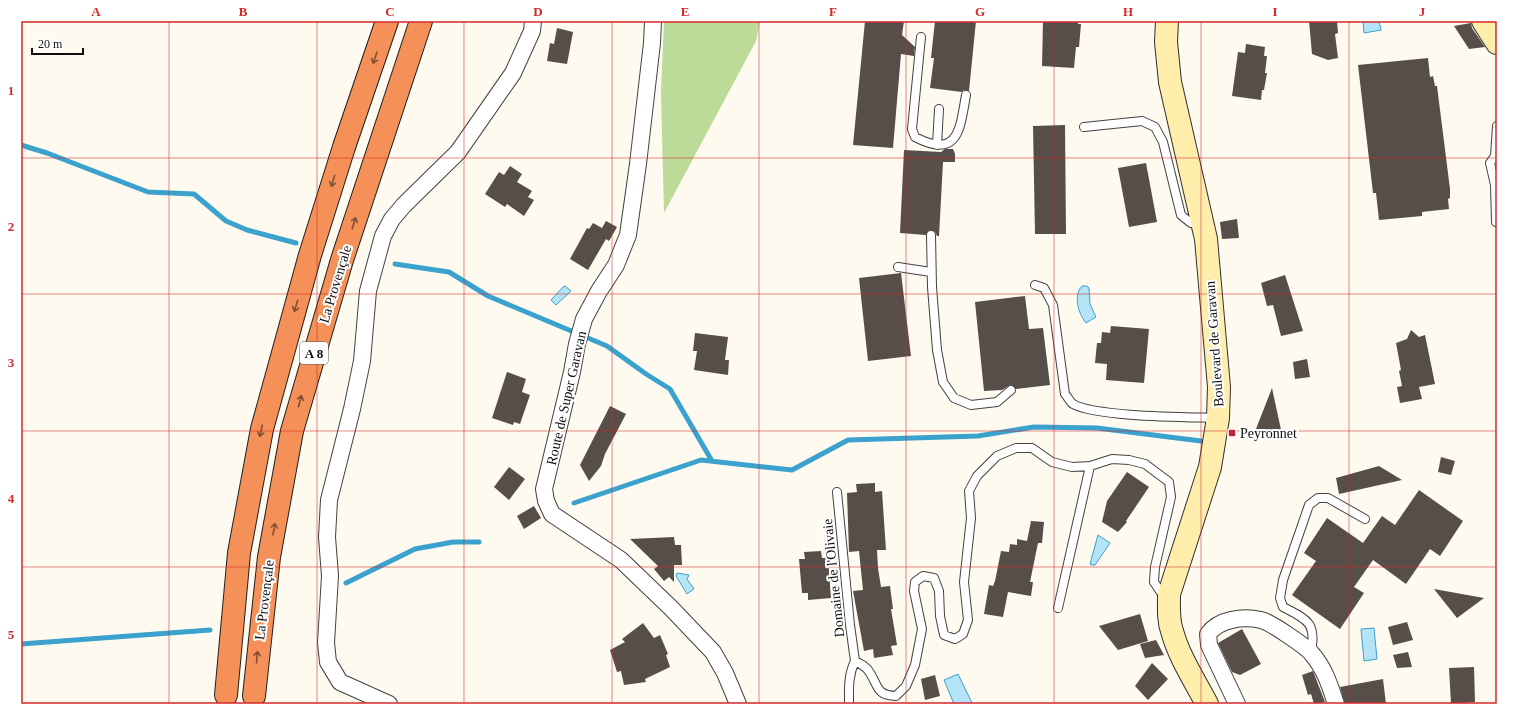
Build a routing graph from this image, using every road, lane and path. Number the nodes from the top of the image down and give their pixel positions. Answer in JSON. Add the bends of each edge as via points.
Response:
{"nodes":[{"id":1,"x":387,"y":21,"type":"edge"},
{"id":2,"x":421,"y":21,"type":"edge"},
{"id":3,"x":534,"y":21,"type":"edge"},
{"id":4,"x":652,"y":21,"type":"edge"},
{"id":5,"x":1167,"y":21,"type":"edge"},
{"id":6,"x":1483,"y":21,"type":"edge"},
{"id":7,"x":921,"y":37,"type":"dead end"},
{"id":8,"x":1497,"y":43,"type":"edge"},
{"id":9,"x":966,"y":95,"type":"dead end"},
{"id":10,"x":939,"y":109,"type":"dead end"},
{"id":11,"x":1497,"y":126,"type":"edge"},
{"id":12,"x":1084,"y":127,"type":"dead end"},
{"id":13,"x":937,"y":145,"type":"junction"},
{"id":14,"x":1203,"y":222,"type":"junction"},
{"id":15,"x":1496,"y":222,"type":"edge"},
{"id":16,"x":931,"y":235,"type":"dead end"},
{"id":17,"x":898,"y":267,"type":"dead end"},
{"id":18,"x":930,"y":272,"type":"junction"},
{"id":19,"x":1035,"y":285,"type":"dead end"},
{"id":20,"x":1011,"y":390,"type":"dead end"},
{"id":21,"x":1218,"y":418,"type":"junction"},
{"id":22,"x":1090,"y":466,"type":"junction"},
{"id":23,"x":837,"y":492,"type":"dead end"},
{"id":24,"x":1365,"y":519,"type":"dead end"},
{"id":25,"x":1169,"y":594,"type":"junction"},
{"id":26,"x":1058,"y":608,"type":"dead end"},
{"id":27,"x":1311,"y":652,"type":"junction"},
{"id":28,"x":855,"y":661,"type":"junction"},
{"id":29,"x":226,"y":695,"type":"dead end"},
{"id":30,"x":254,"y":696,"type":"dead end"},
{"id":31,"x":897,"y":700,"type":"edge"},
{"id":32,"x":389,"y":704,"type":"edge"},
{"id":33,"x":738,"y":704,"type":"edge"},
{"id":34,"x":849,"y":704,"type":"edge"},
{"id":35,"x":1207,"y":704,"type":"edge"},
{"id":36,"x":1237,"y":704,"type":"edge"},
{"id":37,"x":1336,"y":704,"type":"edge"}],
"edges":[{"from":1,"to":29,"type":"highway","name":"La Provençale","number":"A 8","one_way":true,"via":[[310,255],[262,428],[239,553]]},
{"from":30,"to":2,"type":"highway","name":"La Provençale","number":"A 8","one_way":true,"via":[[270,557],[292,431],[342,260]]},
{"from":3,"to":32,"type":"street","via":[[532,31],[512,73],[458,152],[392,219],[383,236],[368,291],[362,360],[329,500],[327,537],[330,576],[326,643],[328,662],[340,682]]},
{"from":4,"to":33,"type":"street","name":"Route de Super Garavan","via":[[652,43],[628,235],[616,265],[584,319],[544,489],[552,514],[621,560],[713,652]]},
{"from":5,"to":14,"type":"street","name":"Boulevard de Garavan","via":[[1166,42],[1170,82]]},
{"from":6,"to":8,"type":"street"},
{"from":7,"to":13,"type":"lane","via":[[912,129],[915,137],[928,144]]},
{"from":9,"to":13,"type":"lane","via":[[958,134],[952,141]]},
{"from":10,"to":13,"type":"lane"},
{"from":11,"to":15,"type":"lane","via":[[1495,156],[1490,163],[1495,185]]},
{"from":12,"to":14,"type":"lane","via":[[1142,121],[1155,127],[1163,142],[1180,215],[1191,223]]},
{"from":14,"to":21,"type":"street","name":"Boulevard de Garavan","via":[[1219,380]]},
{"from":16,"to":18,"type":"lane"},
{"from":17,"to":18,"type":"lane"},
{"from":18,"to":20,"type":"lane","via":[[943,382],[954,398],[971,405],[997,402]]},
{"from":19,"to":21,"type":"lane","via":[[1044,288],[1053,305],[1065,394],[1073,403],[1088,409],[1112,412]]},
{"from":21,"to":25,"type":"street","name":"Boulevard de Garavan","via":[[1210,466]]},
{"from":22,"to":25,"type":"lane","via":[[1112,459],[1129,460],[1145,464],[1169,482],[1171,497],[1154,582],[1160,591]]},
{"from":22,"to":26,"type":"lane"},
{"from":22,"to":31,"type":"lane","via":[[1072,467],[1052,462],[1032,448],[1016,448],[997,456],[977,476],[969,491],[972,518],[964,582],[968,620],[963,634],[955,639],[944,636],[939,590],[934,578],[923,576],[915,582],[914,591],[922,629],[916,665]]},
{"from":23,"to":28,"type":"lane","name":"Domaine de l'Olivaie"},
{"from":24,"to":27,"type":"lane","via":[[1328,498],[1318,498],[1309,505],[1283,580],[1280,598],[1283,606],[1308,620],[1312,630]]},
{"from":25,"to":35,"type":"street","name":"Boulevard de Garavan","via":[[1172,631]]},
{"from":27,"to":36,"type":"street","via":[[1263,620],[1244,618],[1214,626],[1208,634],[1209,645]]},
{"from":27,"to":37,"type":"street","via":[[1322,667]]},
{"from":28,"to":31,"type":"lane","via":[[870,672],[881,692]]},
{"from":28,"to":34,"type":"lane","name":"Domaine de l'Olivaie","via":[[849,680]]}]}
